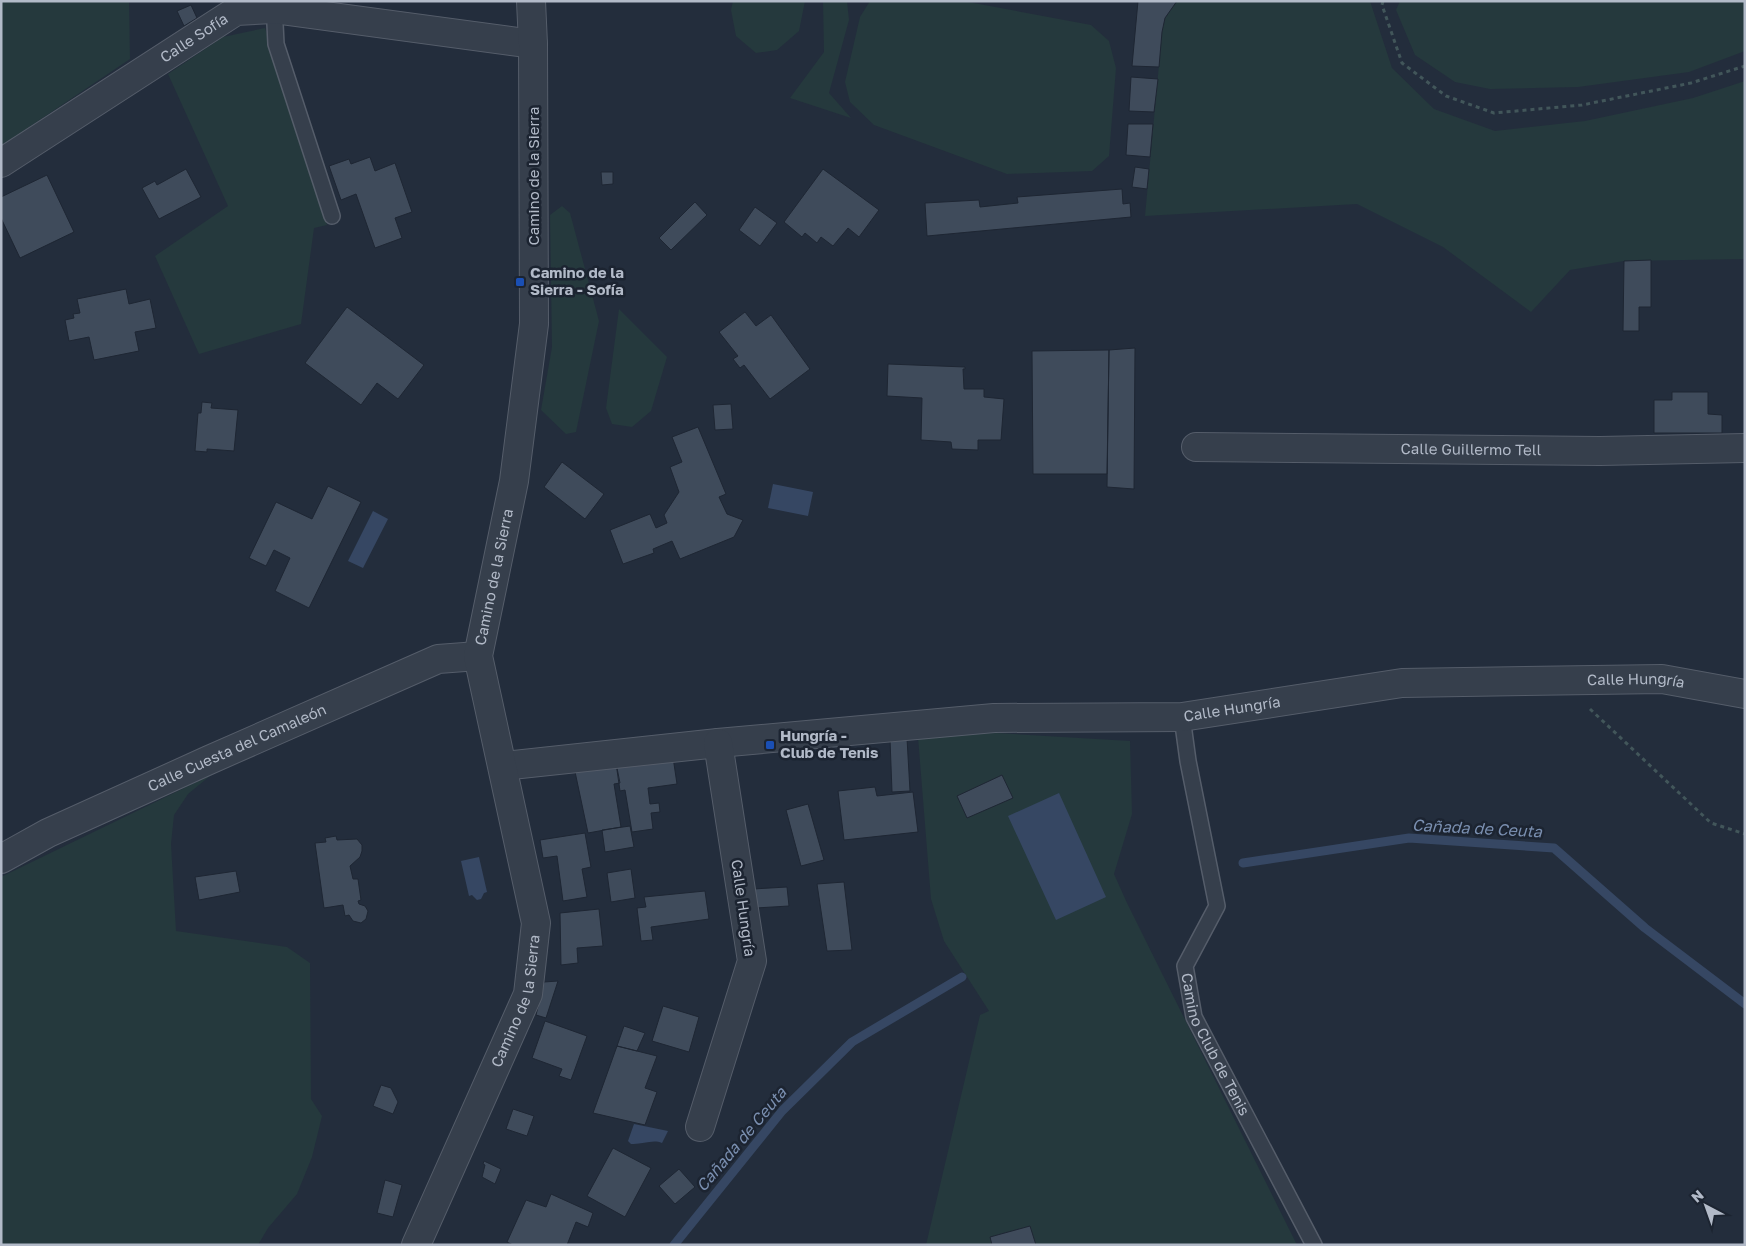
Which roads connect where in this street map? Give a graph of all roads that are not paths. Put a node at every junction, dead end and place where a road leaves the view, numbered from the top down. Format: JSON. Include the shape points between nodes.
{"nodes":[{"id":1,"x":531,"y":1,"type":"edge"},
{"id":2,"x":274,"y":5,"type":"edge"},
{"id":3,"x":533,"y":44,"type":"junction"},
{"id":4,"x":1,"y":163,"type":"edge"},
{"id":5,"x":332,"y":216,"type":"dead end"},
{"id":6,"x":1196,"y":447,"type":"dead end"},
{"id":7,"x":1745,"y":448,"type":"edge"},
{"id":8,"x":478,"y":656,"type":"junction"},
{"id":9,"x":1745,"y":694,"type":"edge"},
{"id":10,"x":1182,"y":717,"type":"junction"},
{"id":11,"x":718,"y":743,"type":"junction"},
{"id":12,"x":503,"y":766,"type":"junction"},
{"id":13,"x":1,"y":859,"type":"edge"},
{"id":14,"x":700,"y":1127,"type":"dead end"},
{"id":15,"x":416,"y":1245,"type":"edge"},
{"id":16,"x":1314,"y":1245,"type":"edge"}],
"edges":[{"from":1,"to":3,"type":"street","name":"Camino de la Sierra"},
{"from":2,"to":3,"type":"street","name":"Calle Sofía"},
{"from":2,"to":4,"type":"street","name":"Calle Sofía","via":[[236,11]]},
{"from":2,"to":5,"type":"lane","via":[[276,44]]},
{"from":3,"to":8,"type":"street","name":"Camino de la Sierra","via":[[534,324],[514,481]]},
{"from":6,"to":7,"type":"street","name":"Calle Guillermo Tell","via":[[1590,451]]},
{"from":8,"to":12,"type":"street","name":"Camino de la Sierra"},
{"from":8,"to":13,"type":"street","name":"Calle Cuesta del Camaleón","via":[[438,658],[57,829]]},
{"from":9,"to":10,"type":"street","name":"Calle Hungría","via":[[1662,679],[1402,683]]},
{"from":10,"to":11,"type":"street","name":"Calle Hungría","via":[[994,718]]},
{"from":10,"to":16,"type":"lane","name":"Camino Club de Tenis","via":[[1217,906],[1185,966],[1194,1017]]},
{"from":11,"to":12,"type":"street","name":"Calle Hungría"},
{"from":11,"to":14,"type":"street","name":"Calle Hungría","via":[[752,961]]},
{"from":12,"to":15,"type":"street","name":"Camino de la Sierra","via":[[536,923],[528,994]]}]}
